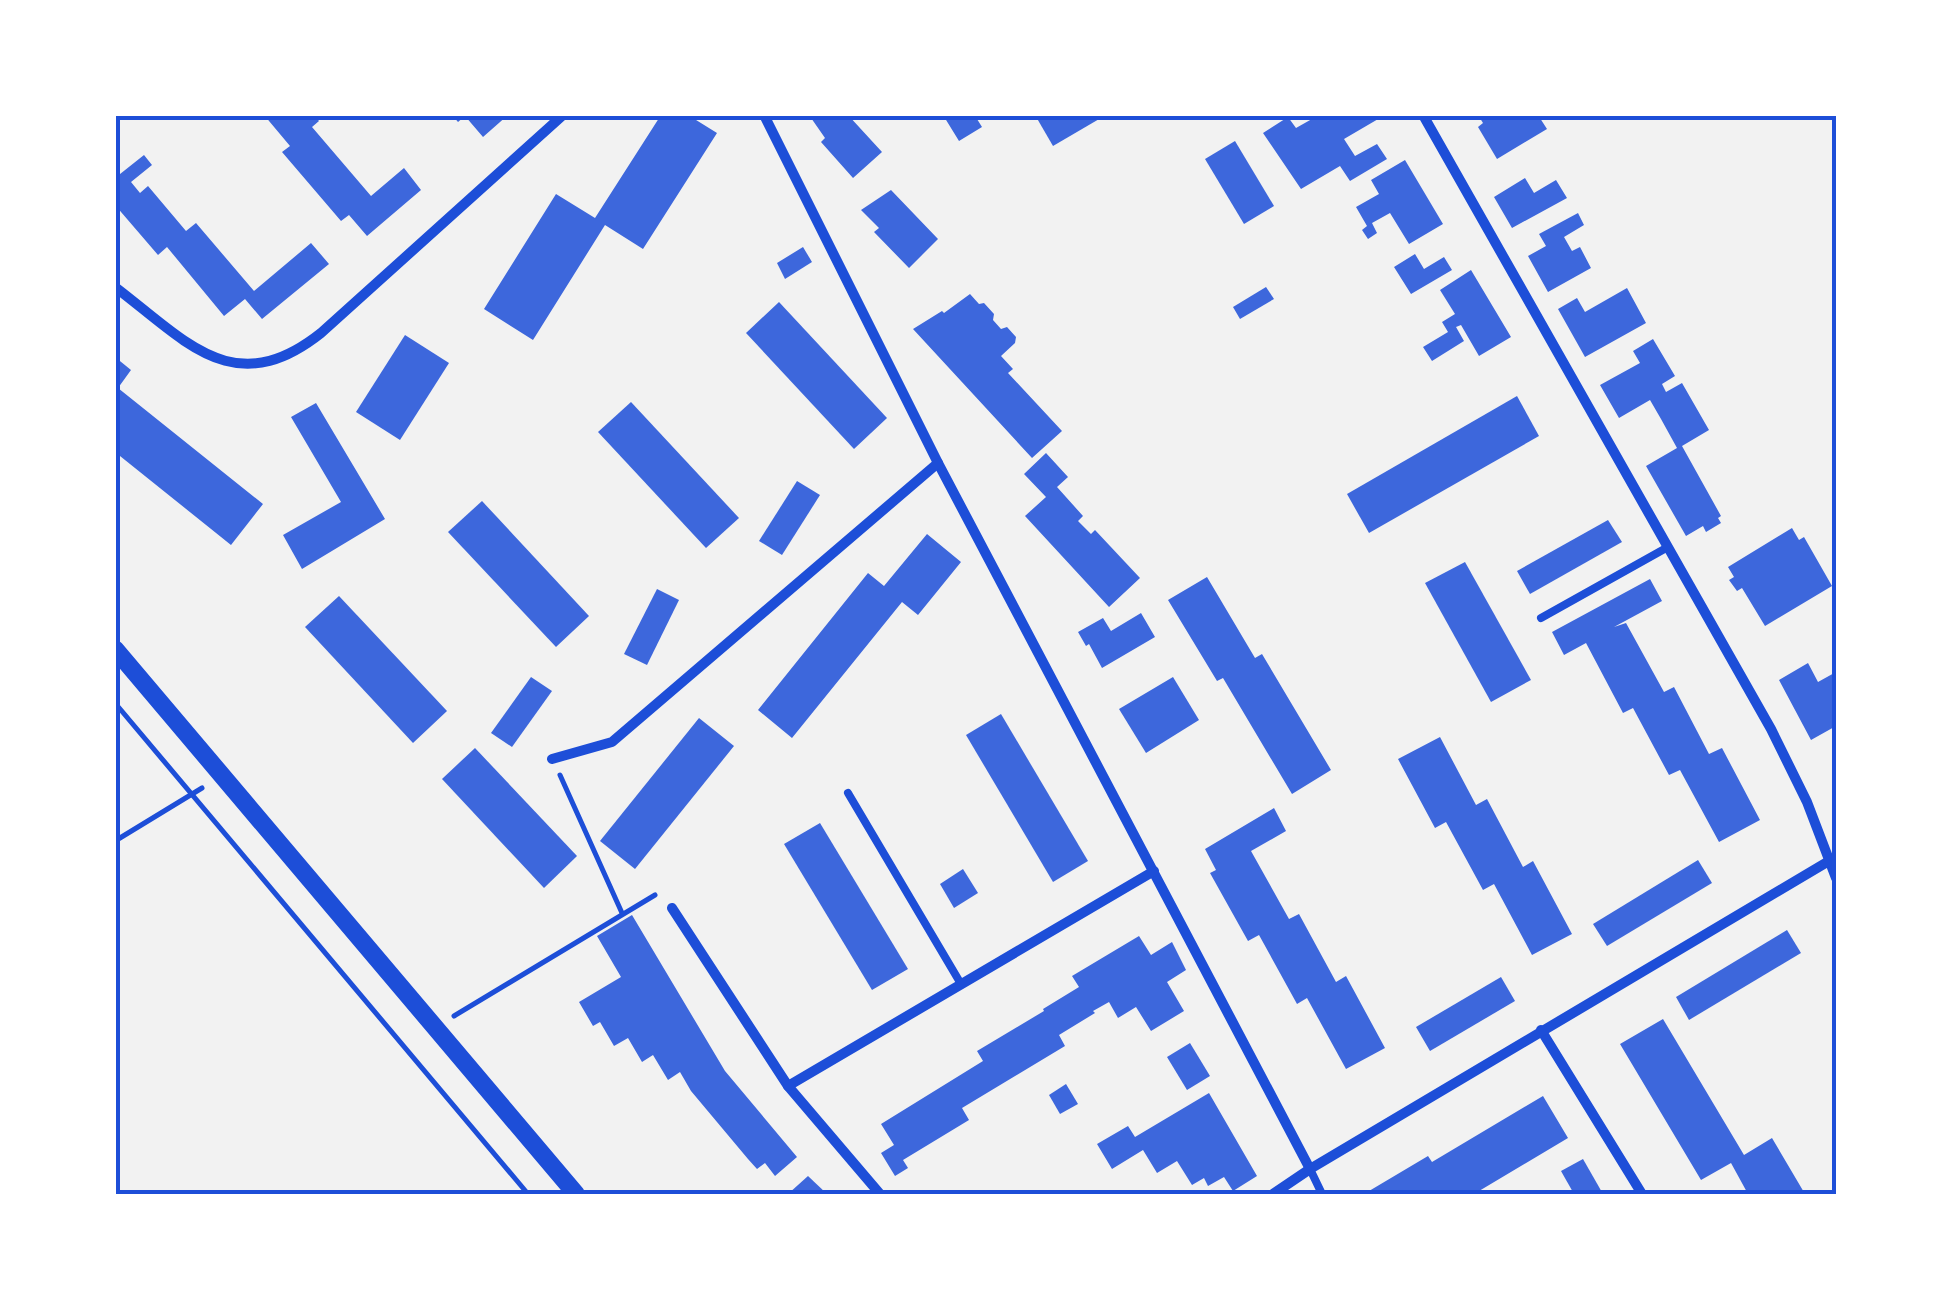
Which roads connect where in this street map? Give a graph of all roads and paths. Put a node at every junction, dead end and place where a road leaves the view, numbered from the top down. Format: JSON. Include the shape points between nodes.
{"nodes":[{"id":1,"x":564,"y":115,"type":"edge"},
{"id":2,"x":764,"y":115,"type":"edge"},
{"id":3,"x":1423,"y":115,"type":"edge"},
{"id":4,"x":115,"y":287,"type":"edge"},
{"id":5,"x":938,"y":462,"type":"junction"},
{"id":6,"x":1668,"y":547,"type":"junction"},
{"id":7,"x":1542,"y":618,"type":"dead end"},
{"id":8,"x":115,"y":649,"type":"edge"},
{"id":9,"x":115,"y":703,"type":"edge"},
{"id":10,"x":552,"y":759,"type":"joint"},
{"id":11,"x":848,"y":793,"type":"dead end"},
{"id":12,"x":192,"y":794,"type":"junction"},
{"id":13,"x":115,"y":841,"type":"edge"},
{"id":14,"x":1833,"y":859,"type":"edge"},
{"id":15,"x":1154,"y":871,"type":"junction"},
{"id":16,"x":1836,"y":878,"type":"edge"},
{"id":17,"x":672,"y":908,"type":"joint"},
{"id":18,"x":622,"y":913,"type":"junction"},
{"id":19,"x":960,"y":984,"type":"junction"},
{"id":20,"x":434,"y":1028,"type":"junction"},
{"id":21,"x":1542,"y":1030,"type":"junction"},
{"id":22,"x":788,"y":1086,"type":"junction"},
{"id":23,"x":1310,"y":1169,"type":"junction"},
{"id":24,"x":528,"y":1194,"type":"edge"},
{"id":25,"x":576,"y":1194,"type":"edge"},
{"id":26,"x":880,"y":1194,"type":"edge"},
{"id":27,"x":1273,"y":1194,"type":"edge"},
{"id":28,"x":1322,"y":1194,"type":"edge"},
{"id":29,"x":1642,"y":1194,"type":"edge"}],
"edges":[{"from":1,"to":4,"type":"street","via":[[285,358],[235,364],[204,354]]},
{"from":2,"to":5,"type":"street"},
{"from":3,"to":6,"type":"street"},
{"from":5,"to":10,"type":"street","via":[[612,742]]},
{"from":5,"to":15,"type":"street"},
{"from":6,"to":7,"type":"lane"},
{"from":6,"to":14,"type":"street","via":[[1787,760]]},
{"from":8,"to":20,"type":"street"},
{"from":9,"to":12,"type":"path"},
{"from":10,"to":18,"type":"path"},
{"from":11,"to":19,"type":"lane"},
{"from":12,"to":13,"type":"path"},
{"from":12,"to":24,"type":"path"},
{"from":14,"to":16,"type":"street"},
{"from":14,"to":21,"type":"street"},
{"from":15,"to":19,"type":"street"},
{"from":15,"to":23,"type":"street"},
{"from":17,"to":18,"type":"path","via":[[662,891]]},
{"from":17,"to":22,"type":"street"},
{"from":18,"to":20,"type":"path"},
{"from":19,"to":22,"type":"street"},
{"from":20,"to":25,"type":"street"},
{"from":21,"to":23,"type":"street"},
{"from":21,"to":29,"type":"street"},
{"from":22,"to":26,"type":"street"},
{"from":23,"to":27,"type":"street"},
{"from":23,"to":28,"type":"lane"}]}
